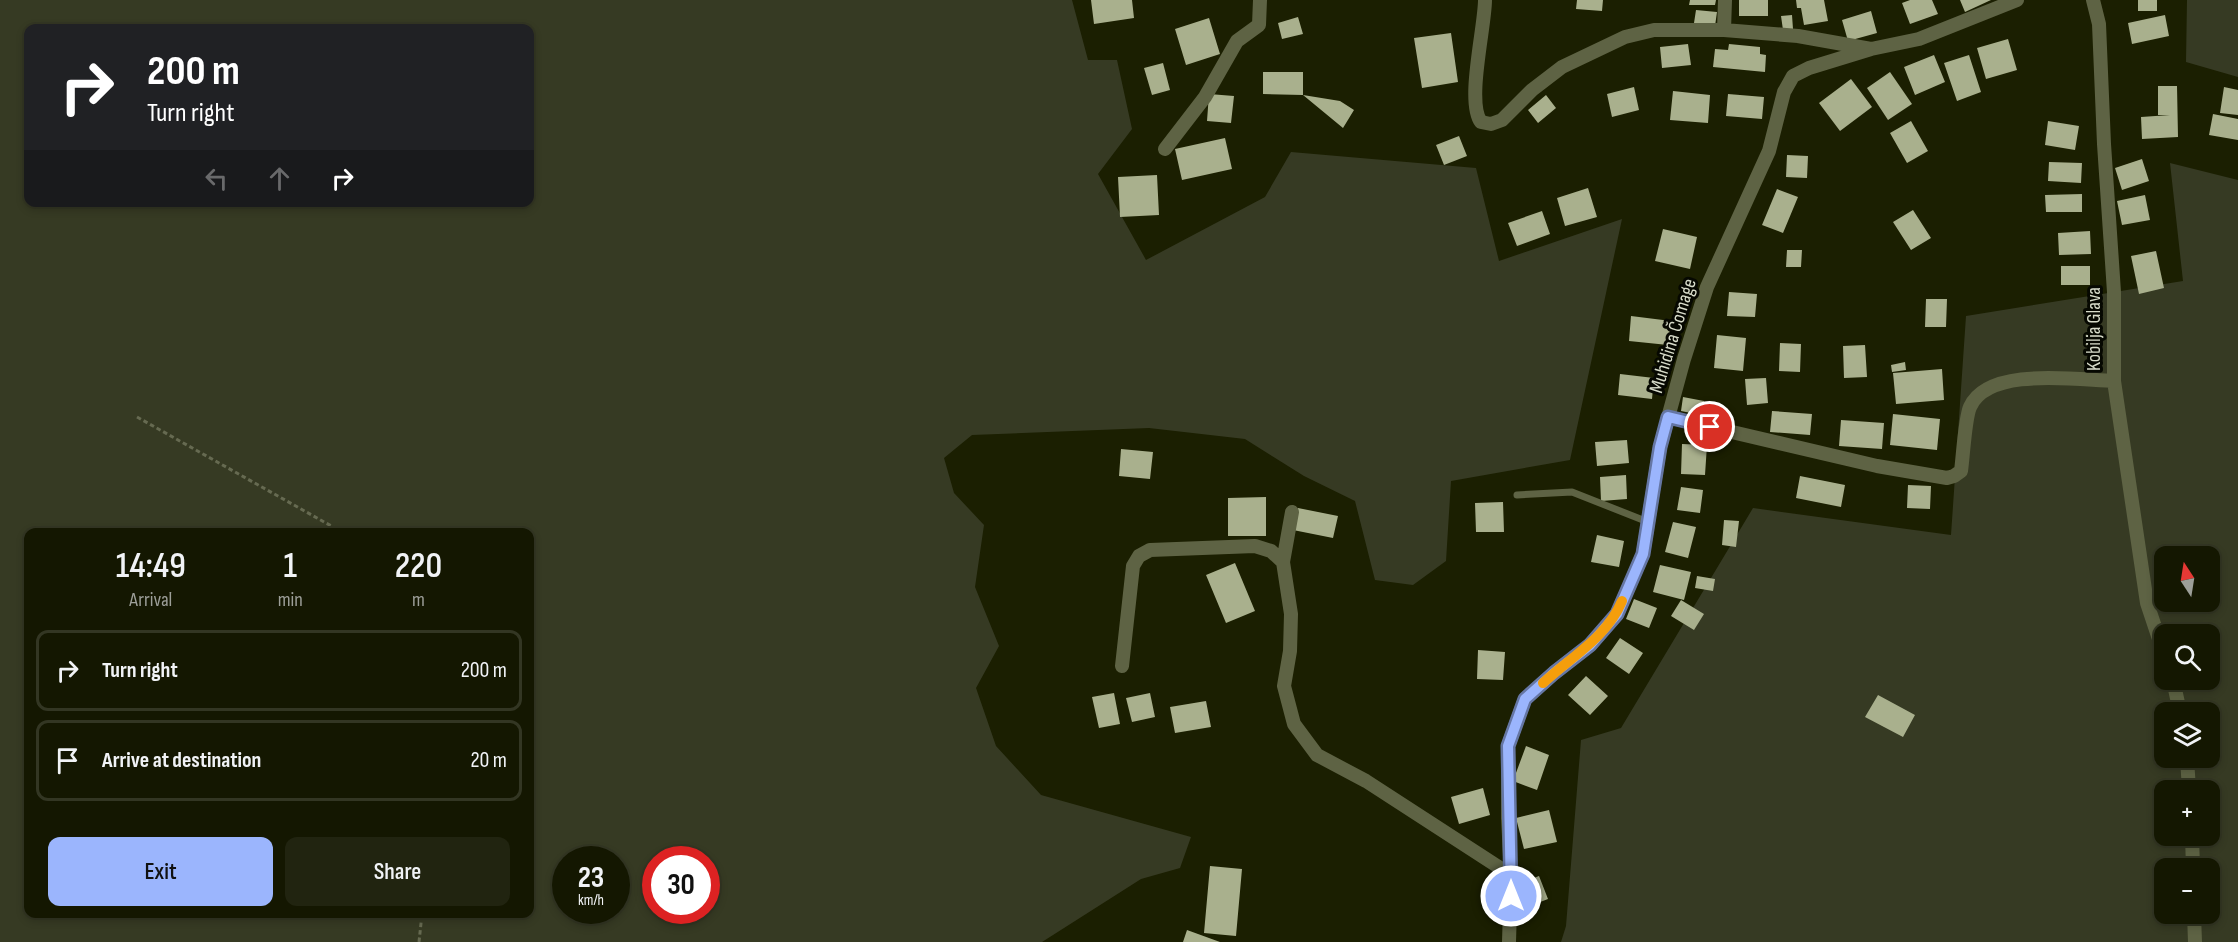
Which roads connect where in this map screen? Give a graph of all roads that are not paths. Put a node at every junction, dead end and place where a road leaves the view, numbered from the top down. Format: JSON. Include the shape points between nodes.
{"nodes":[{"id":1,"x":1260,"y":0,"type":"edge"},
{"id":2,"x":1485,"y":0,"type":"edge"},
{"id":3,"x":1725,"y":0,"type":"edge"},
{"id":4,"x":2017,"y":0,"type":"edge"},
{"id":5,"x":2093,"y":0,"type":"edge"},
{"id":6,"x":1724,"y":30,"type":"junction"},
{"id":7,"x":1871,"y":49,"type":"junction"},
{"id":8,"x":1165,"y":149,"type":"dead end"},
{"id":9,"x":2114,"y":381,"type":"junction"},
{"id":10,"x":1668,"y":417,"type":"junction"},
{"id":11,"x":1517,"y":495,"type":"dead end"},
{"id":12,"x":1292,"y":512,"type":"dead end"},
{"id":13,"x":1648,"y":522,"type":"junction"},
{"id":14,"x":1283,"y":562,"type":"junction"},
{"id":15,"x":2154,"y":624,"type":"edge"},
{"id":16,"x":1122,"y":666,"type":"dead end"},
{"id":17,"x":1511,"y":875,"type":"junction"},
{"id":18,"x":2194,"y":924,"type":"edge"},
{"id":19,"x":1509,"y":942,"type":"edge"},
{"id":20,"x":2195,"y":942,"type":"edge"}],
"edges":[{"from":1,"to":8,"type":"street","via":[[1259,25],[1237,41],[1205,97]]},
{"from":2,"to":6,"type":"street","via":[[1475,104],[1480,122],[1491,124],[1502,120],[1562,67],[1624,37],[1654,30]]},
{"from":3,"to":6,"type":"street"},
{"from":4,"to":7,"type":"street","name":"Muhidina Čomage","via":[[1919,39]]},
{"from":5,"to":9,"type":"street","name":"Kobilja Glava","via":[[2099,24],[2114,292]]},
{"from":6,"to":7,"type":"street","via":[[1798,36]]},
{"from":7,"to":10,"type":"street","name":"Muhidina Čomage","via":[[1809,68],[1793,76],[1784,92],[1768,151],[1707,287]]},
{"from":9,"to":10,"type":"street","via":[[2034,378],[2007,381],[1986,389],[1970,407],[1961,471],[1947,478]]},
{"from":9,"to":15,"type":"street","name":"Kobilja Glava","via":[[2147,603]]},
{"from":10,"to":13,"type":"street","name":"Muhidina Čomage"},
{"from":11,"to":13,"type":"lane","via":[[1572,492]]},
{"from":12,"to":14,"type":"street"},
{"from":13,"to":17,"type":"street","name":"Muhidina Čomage","via":[[1643,554],[1617,614],[1590,645],[1525,699],[1508,746]]},
{"from":14,"to":16,"type":"street","via":[[1271,551],[1255,546],[1150,550],[1139,556],[1133,566]]},
{"from":14,"to":17,"type":"street","via":[[1291,615],[1284,686],[1294,724],[1317,755],[1366,781]]},
{"from":17,"to":19,"type":"street","name":"Muhidina Čomage"},
{"from":18,"to":20,"type":"street"}]}
